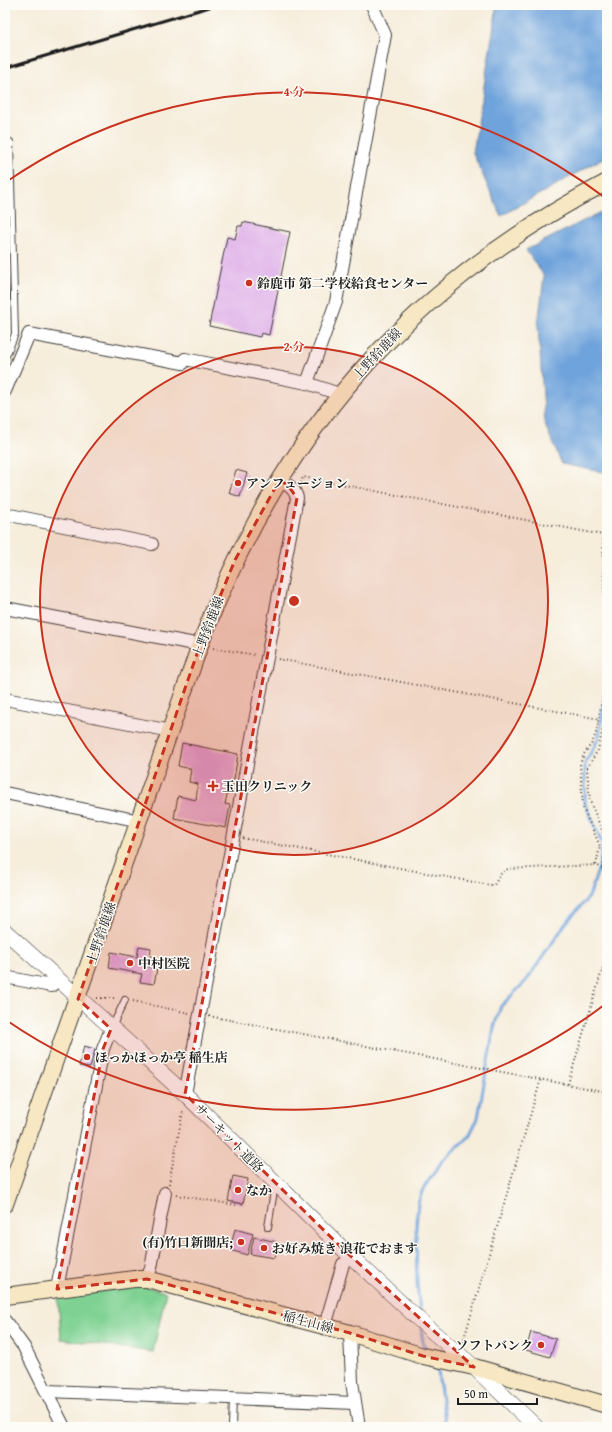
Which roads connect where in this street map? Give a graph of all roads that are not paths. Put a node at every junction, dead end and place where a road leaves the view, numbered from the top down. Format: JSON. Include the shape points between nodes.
{"nodes":[{"id":1,"x":372,"y":5,"type":"edge"},
{"id":2,"x":10,"y":142,"type":"dead end"},
{"id":3,"x":607,"y":182,"type":"edge"},
{"id":4,"x":8,"y":184,"type":"edge"},
{"id":5,"x":5,"y":358,"type":"edge"},
{"id":6,"x":307,"y":383,"type":"junction"},
{"id":7,"x":5,"y":391,"type":"edge"},
{"id":8,"x":339,"y":394,"type":"junction"},
{"id":9,"x":279,"y":481,"type":"junction"},
{"id":10,"x":5,"y":514,"type":"edge"},
{"id":11,"x":152,"y":544,"type":"dead end"},
{"id":12,"x":5,"y":608,"type":"edge"},
{"id":13,"x":200,"y":645,"type":"junction"},
{"id":14,"x":5,"y":699,"type":"edge"},
{"id":15,"x":171,"y":731,"type":"junction"},
{"id":16,"x":5,"y":794,"type":"edge"},
{"id":17,"x":140,"y":821,"type":"junction"},
{"id":18,"x":5,"y":931,"type":"edge"},
{"id":19,"x":5,"y":977,"type":"edge"},
{"id":20,"x":58,"y":980,"type":"junction"},
{"id":21,"x":78,"y":999,"type":"junction"},
{"id":22,"x":125,"y":1000,"type":"road end"},
{"id":23,"x":111,"y":1029,"type":"junction"},
{"id":24,"x":185,"y":1094,"type":"junction"},
{"id":25,"x":275,"y":1183,"type":"junction"},
{"id":26,"x":166,"y":1193,"type":"road end"},
{"id":27,"x":5,"y":1204,"type":"edge"},
{"id":28,"x":268,"y":1227,"type":"dead end"},
{"id":29,"x":343,"y":1264,"type":"dead end"},
{"id":30,"x":147,"y":1279,"type":"junction"},
{"id":31,"x":57,"y":1289,"type":"junction"},
{"id":32,"x":5,"y":1296,"type":"edge"},
{"id":33,"x":5,"y":1321,"type":"edge"},
{"id":34,"x":325,"y":1326,"type":"junction"},
{"id":35,"x":350,"y":1333,"type":"junction"},
{"id":36,"x":474,"y":1367,"type":"junction"},
{"id":37,"x":47,"y":1392,"type":"junction"},
{"id":38,"x":233,"y":1398,"type":"junction"},
{"id":39,"x":356,"y":1403,"type":"junction"},
{"id":40,"x":607,"y":1405,"type":"edge"},
{"id":41,"x":64,"y":1427,"type":"edge"},
{"id":42,"x":232,"y":1427,"type":"edge"},
{"id":43,"x":359,"y":1427,"type":"edge"},
{"id":44,"x":536,"y":1427,"type":"edge"}],
"edges":[{"from":1,"to":6,"type":"street","via":[[385,35],[336,302]]},
{"from":2,"to":4,"type":"lane"},
{"from":3,"to":8,"type":"main road","name":"上野鈴鹿線","via":[[563,205],[448,285],[409,319]]},
{"from":4,"to":5,"type":"lane","via":[[15,334]]},
{"from":6,"to":7,"type":"street","via":[[185,359],[183,363],[29,334]]},
{"from":6,"to":8,"type":"street"},
{"from":8,"to":9,"type":"main road","name":"上野鈴鹿線"},
{"from":9,"to":13,"type":"main road","name":"上野鈴鹿線","via":[[235,560]]},
{"from":9,"to":24,"type":"street","via":[[287,484],[298,498]]},
{"from":10,"to":11,"type":"street"},
{"from":12,"to":13,"type":"street"},
{"from":13,"to":15,"type":"main road","name":"上野鈴鹿線"},
{"from":14,"to":15,"type":"street"},
{"from":15,"to":17,"type":"main road","name":"上野鈴鹿線"},
{"from":16,"to":17,"type":"street"},
{"from":17,"to":21,"type":"main road","name":"上野鈴鹿線"},
{"from":18,"to":20,"type":"street","name":"サーキット道路"},
{"from":19,"to":20,"type":"street","via":[[50,986]]},
{"from":20,"to":21,"type":"street","name":"サーキット道路"},
{"from":21,"to":23,"type":"street","name":"サーキット道路"},
{"from":21,"to":27,"type":"main road","name":"上野鈴鹿線"},
{"from":22,"to":23,"type":"lane"},
{"from":23,"to":24,"type":"street","name":"サーキット道路"},
{"from":23,"to":31,"type":"street","via":[[103,1049]]},
{"from":24,"to":25,"type":"street","name":"サーキット道路"},
{"from":25,"to":28,"type":"lane"},
{"from":25,"to":36,"type":"street","name":"サーキット道路","via":[[427,1327]]},
{"from":26,"to":30,"type":"street"},
{"from":29,"to":34,"type":"street"},
{"from":30,"to":31,"type":"main road","name":"稲生山線","via":[[134,1278]]},
{"from":30,"to":34,"type":"main road","name":"稲生山線"},
{"from":31,"to":32,"type":"main road","name":"稲生山線"},
{"from":33,"to":37,"type":"street","via":[[24,1347]]},
{"from":34,"to":35,"type":"main road","name":"稲生山線"},
{"from":35,"to":36,"type":"main road","name":"稲生山線","via":[[423,1356]]},
{"from":35,"to":39,"type":"street"},
{"from":36,"to":40,"type":"main road","name":"稲生山線"},
{"from":36,"to":44,"type":"street","name":"サーキット道路"},
{"from":37,"to":38,"type":"street"},
{"from":37,"to":41,"type":"street"},
{"from":38,"to":39,"type":"street"},
{"from":38,"to":42,"type":"lane"},
{"from":39,"to":43,"type":"street"}]}
